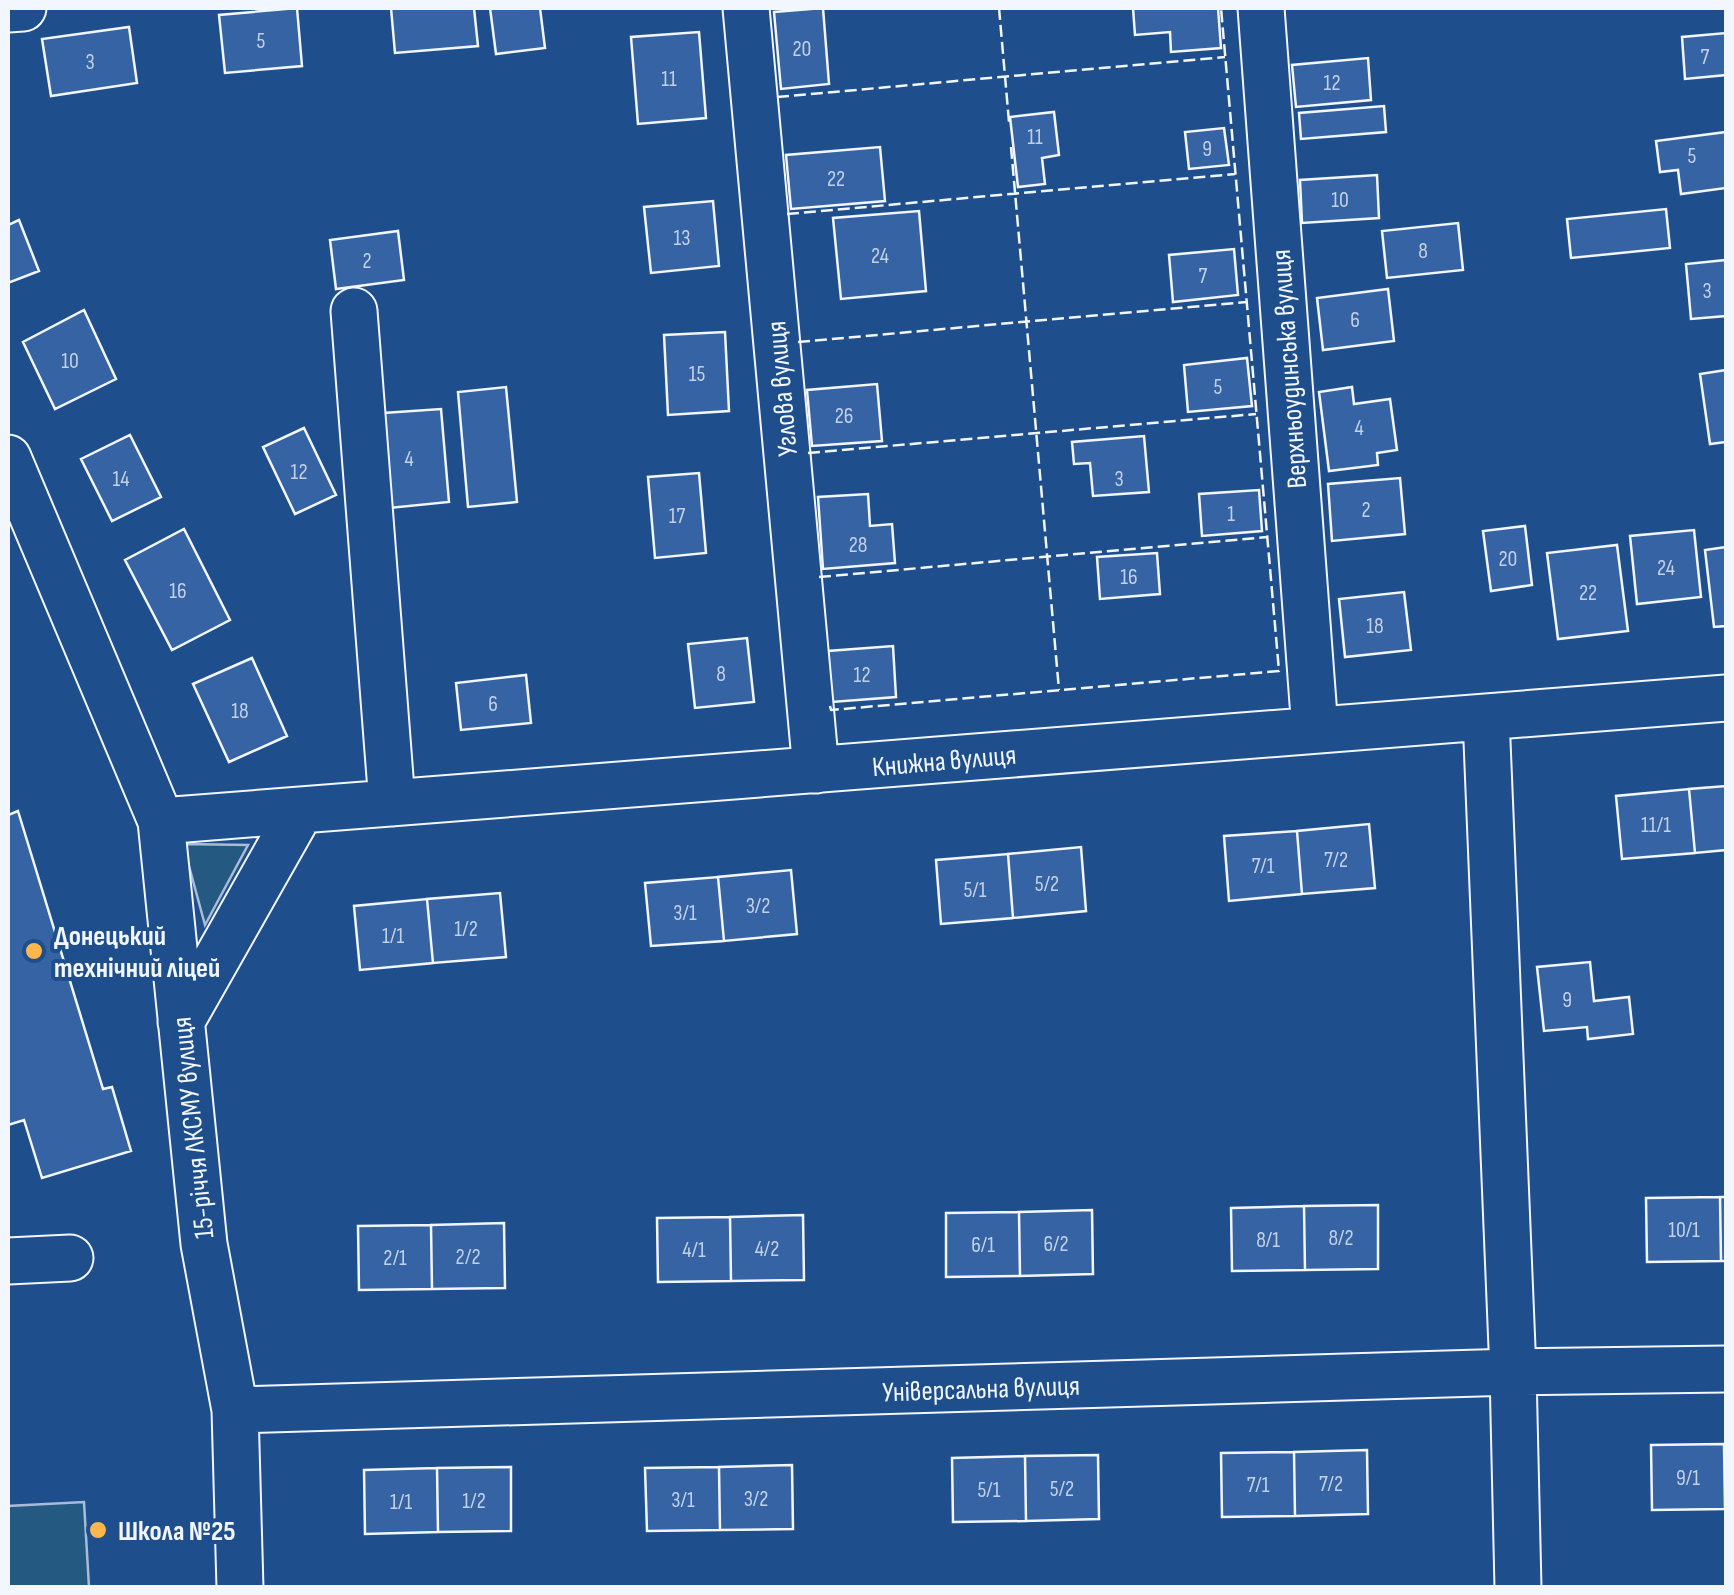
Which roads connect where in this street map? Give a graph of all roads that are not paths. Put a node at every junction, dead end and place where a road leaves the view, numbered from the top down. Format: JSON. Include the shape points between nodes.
{"nodes":[{"id":1,"x":23,"y":8,"type":"edge"},
{"id":2,"x":746,"y":8,"type":"edge"},
{"id":3,"x":1261,"y":8,"type":"edge"},
{"id":4,"x":8,"y":9,"type":"edge"},
{"id":5,"x":354,"y":311,"type":"dead end"},
{"id":6,"x":8,"y":458,"type":"edge"},
{"id":7,"x":1726,"y":698,"type":"edge"},
{"id":8,"x":1486,"y":717,"type":"junction"},
{"id":9,"x":1315,"y":730,"type":"junction"},
{"id":10,"x":816,"y":770,"type":"junction"},
{"id":11,"x":392,"y":803,"type":"junction"},
{"id":12,"x":301,"y":810,"type":"junction"},
{"id":13,"x":161,"y":821,"type":"junction"},
{"id":14,"x":181,"y":1022,"type":"junction"},
{"id":15,"x":70,"y":1258,"type":"dead end"},
{"id":16,"x":8,"y":1262,"type":"edge"},
{"id":17,"x":1726,"y":1369,"type":"edge"},
{"id":18,"x":1513,"y":1372,"type":"junction"},
{"id":19,"x":235,"y":1410,"type":"junction"},
{"id":20,"x":240,"y":1588,"type":"edge"},
{"id":21,"x":1518,"y":1588,"type":"edge"}],
"edges":[{"from":1,"to":4,"type":"street"},
{"from":2,"to":10,"type":"street","name":"Углова вулиця"},
{"from":3,"to":9,"type":"street","name":"Верхньоудинська вулиця"},
{"from":5,"to":11,"type":"street"},
{"from":6,"to":13,"type":"street","name":"15-річчя ЛКСМУ вулиця"},
{"from":7,"to":8,"type":"street","name":"Книжна вулиця"},
{"from":8,"to":9,"type":"street","name":"Книжна вулиця"},
{"from":8,"to":18,"type":"street"},
{"from":9,"to":10,"type":"street","name":"Книжна вулиця"},
{"from":10,"to":11,"type":"street","name":"Книжна вулиця"},
{"from":11,"to":12,"type":"street","name":"Книжна вулиця"},
{"from":12,"to":13,"type":"street","name":"Книжна вулиця"},
{"from":12,"to":14,"type":"street"},
{"from":13,"to":14,"type":"street","name":"15-річчя ЛКСМУ вулиця"},
{"from":14,"to":19,"type":"street","name":"15-річчя ЛКСМУ вулиця","via":[[204,1244]]},
{"from":15,"to":16,"type":"street"},
{"from":17,"to":18,"type":"street","name":"Універсальна вулиця"},
{"from":18,"to":19,"type":"street","name":"Універсальна вулиця"},
{"from":18,"to":21,"type":"street"},
{"from":19,"to":20,"type":"street","name":"15-річчя ЛКСМУ вулиця"}]}
